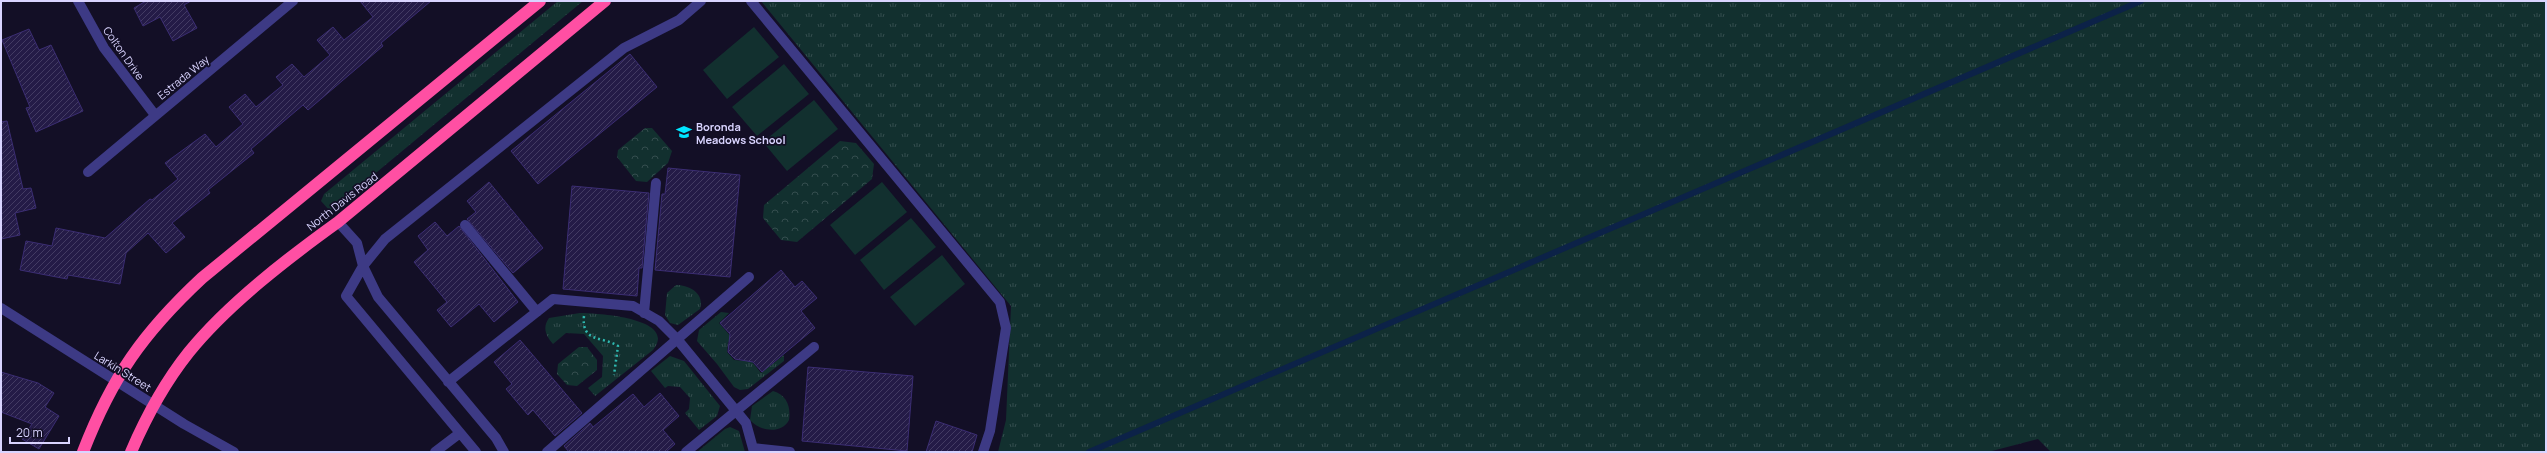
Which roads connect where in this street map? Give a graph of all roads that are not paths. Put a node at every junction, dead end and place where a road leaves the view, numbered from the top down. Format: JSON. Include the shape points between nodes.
{"nodes":[{"id":1,"x":78,"y":1,"type":"edge"},
{"id":2,"x":294,"y":1,"type":"edge"},
{"id":3,"x":540,"y":1,"type":"edge"},
{"id":4,"x":605,"y":1,"type":"edge"},
{"id":5,"x":701,"y":1,"type":"edge"},
{"id":6,"x":751,"y":1,"type":"edge"},
{"id":7,"x":156,"y":115,"type":"junction"},
{"id":8,"x":88,"y":172,"type":"dead end"},
{"id":9,"x":656,"y":183,"type":"dead end"},
{"id":10,"x":338,"y":222,"type":"junction"},
{"id":11,"x":465,"y":225,"type":"dead end"},
{"id":12,"x":363,"y":266,"type":"junction"},
{"id":13,"x":749,"y":277,"type":"dead end"},
{"id":14,"x":1,"y":308,"type":"edge"},
{"id":15,"x":537,"y":312,"type":"junction"},
{"id":16,"x":644,"y":313,"type":"junction"},
{"id":17,"x":677,"y":339,"type":"junction"},
{"id":18,"x":814,"y":347,"type":"dead end"},
{"id":19,"x":116,"y":381,"type":"junction"},
{"id":20,"x":448,"y":382,"type":"junction"},
{"id":21,"x":154,"y":405,"type":"junction"},
{"id":22,"x":736,"y":411,"type":"junction"},
{"id":23,"x":460,"y":433,"type":"junction"},
{"id":24,"x":753,"y":450,"type":"edge"},
{"id":25,"x":84,"y":452,"type":"edge"},
{"id":26,"x":131,"y":452,"type":"edge"},
{"id":27,"x":234,"y":452,"type":"edge"},
{"id":28,"x":435,"y":452,"type":"edge"},
{"id":29,"x":476,"y":452,"type":"edge"},
{"id":30,"x":504,"y":452,"type":"edge"},
{"id":31,"x":547,"y":452,"type":"edge"},
{"id":32,"x":686,"y":452,"type":"edge"},
{"id":33,"x":790,"y":452,"type":"edge"},
{"id":34,"x":983,"y":452,"type":"edge"}],
"edges":[{"from":1,"to":7,"type":"street","name":"Colton Drive","via":[[104,48]]},
{"from":2,"to":7,"type":"street","name":"Estrada Way"},
{"from":3,"to":19,"type":"highway","via":[[202,278],[155,325]]},
{"from":4,"to":10,"type":"highway","name":"North Davis Road"},
{"from":5,"to":12,"type":"street","via":[[679,20],[624,48],[385,239]]},
{"from":6,"to":34,"type":"street","via":[[1000,302],[1006,328],[990,431]]},
{"from":7,"to":8,"type":"street","name":"Estrada Way"},
{"from":9,"to":16,"type":"street"},
{"from":10,"to":12,"type":"street","via":[[357,243]]},
{"from":10,"to":21,"type":"highway","name":"North Davis Road","via":[[208,331],[176,370]]},
{"from":11,"to":15,"type":"street"},
{"from":12,"to":20,"type":"street","via":[[378,297]]},
{"from":12,"to":23,"type":"street","via":[[346,296]]},
{"from":13,"to":17,"type":"street"},
{"from":14,"to":19,"type":"street","name":"Larkin Street"},
{"from":15,"to":16,"type":"street","via":[[553,299],[632,306]]},
{"from":15,"to":20,"type":"street"},
{"from":16,"to":17,"type":"street","via":[[659,321]]},
{"from":17,"to":22,"type":"street"},
{"from":17,"to":31,"type":"street"},
{"from":18,"to":22,"type":"street"},
{"from":19,"to":21,"type":"street","name":"Larkin Street"},
{"from":19,"to":25,"type":"highway","via":[[100,410]]},
{"from":20,"to":30,"type":"street","via":[[496,438]]},
{"from":21,"to":26,"type":"highway","name":"North Davis Road"},
{"from":21,"to":27,"type":"street","name":"Larkin Street"},
{"from":22,"to":24,"type":"street","via":[[746,423]]},
{"from":22,"to":32,"type":"street"},
{"from":23,"to":28,"type":"street"},
{"from":23,"to":29,"type":"street"},
{"from":24,"to":33,"type":"street"}]}
